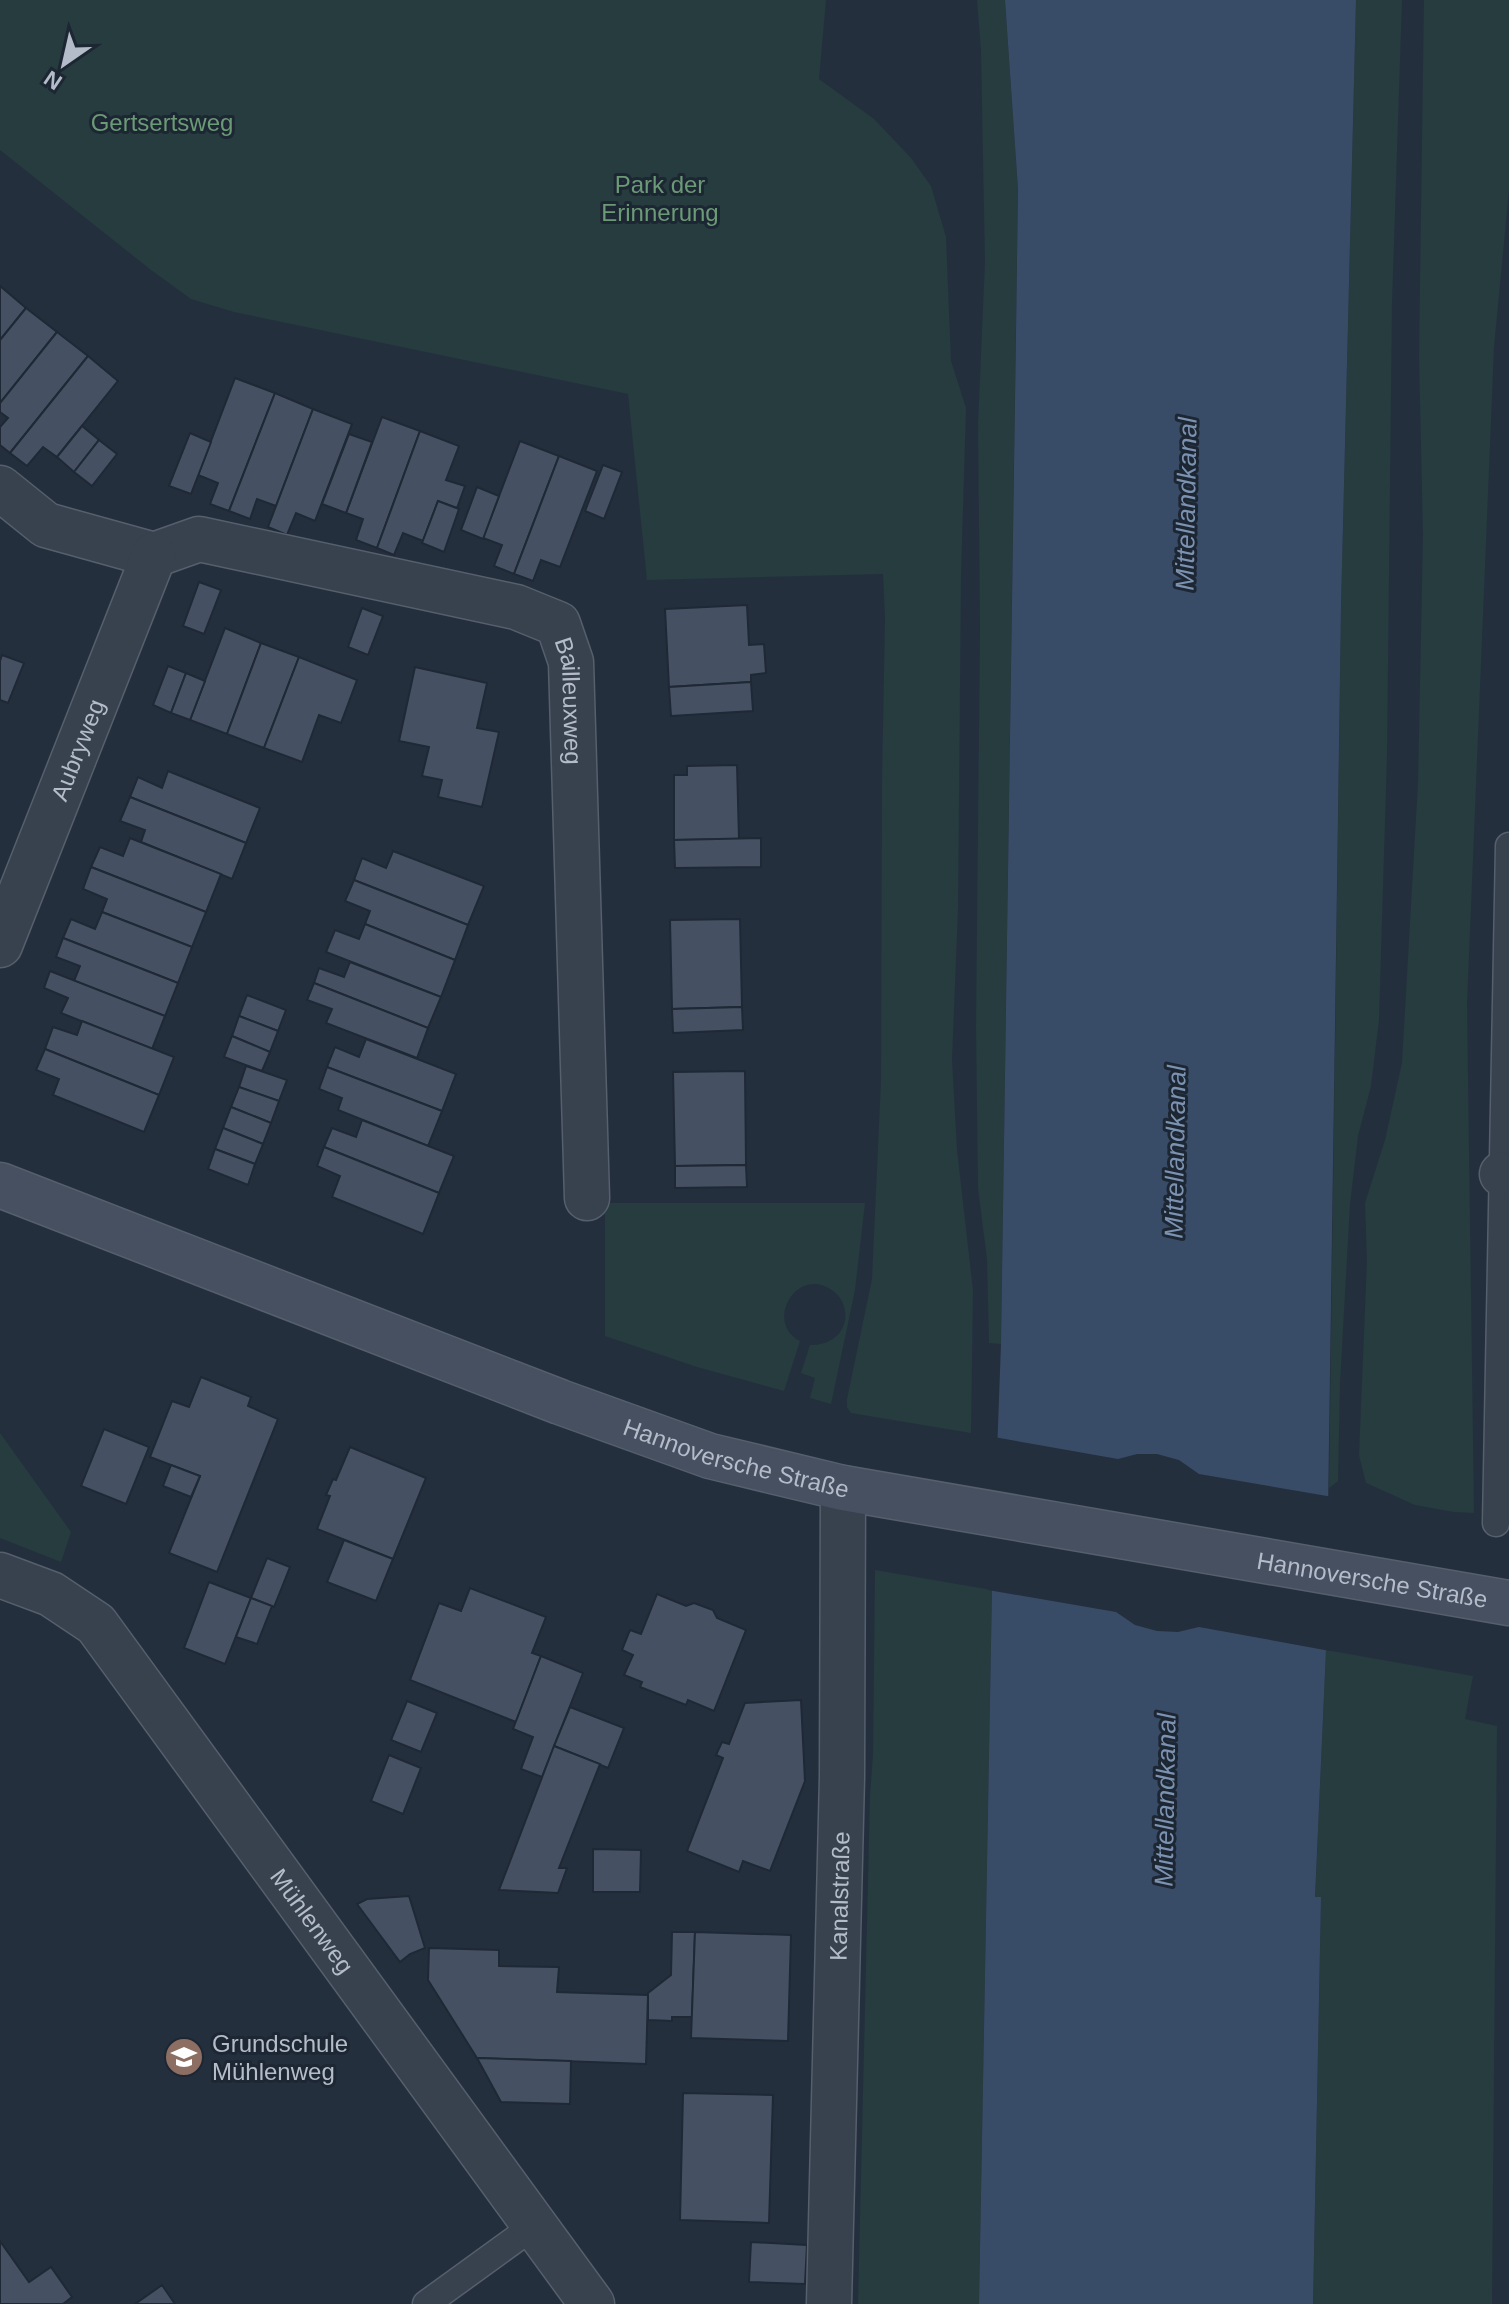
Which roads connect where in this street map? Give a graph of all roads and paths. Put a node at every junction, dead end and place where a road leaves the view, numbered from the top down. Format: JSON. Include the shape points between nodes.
{"nodes":[{"id":1,"x":0,"y":488,"type":"edge"},
{"id":2,"x":154,"y":555,"type":"junction"},
{"id":3,"x":1509,"y":846,"type":"edge"},
{"id":4,"x":0,"y":945,"type":"edge"},
{"id":5,"x":1505,"y":1174,"type":"edge"},
{"id":6,"x":0,"y":1185,"type":"edge"},
{"id":7,"x":587,"y":1198,"type":"dead end"},
{"id":8,"x":843,"y":1488,"type":"junction"},
{"id":9,"x":1496,"y":1523,"type":"dead end"},
{"id":10,"x":0,"y":1575,"type":"edge"},
{"id":11,"x":1509,"y":1603,"type":"edge"},
{"id":12,"x":535,"y":2225,"type":"junction"},
{"id":13,"x":426,"y":2304,"type":"edge"},
{"id":14,"x":592,"y":2304,"type":"edge"},
{"id":15,"x":829,"y":2304,"type":"edge"}],
"edges":[{"from":1,"to":2,"type":"street","via":[[46,525]]},
{"from":2,"to":4,"type":"street","name":"Aubryweg"},
{"from":2,"to":7,"type":"street","name":"Bailleuxweg","via":[[199,539],[516,607],[558,624],[571,662]]},
{"from":3,"to":5,"type":"lane"},
{"from":5,"to":9,"type":"lane"},
{"from":6,"to":8,"type":"main road","name":"Hannoversche Straße","via":[[692,1451]]},
{"from":8,"to":11,"type":"main road","name":"Hannoversche Straße"},
{"from":8,"to":15,"type":"street","name":"Kanalstraße"},
{"from":10,"to":12,"type":"street","name":"Mühlenweg","via":[[51,1594],[96,1624]]},
{"from":12,"to":13,"type":"lane"},
{"from":12,"to":14,"type":"street","name":"Mühlenweg"}]}
